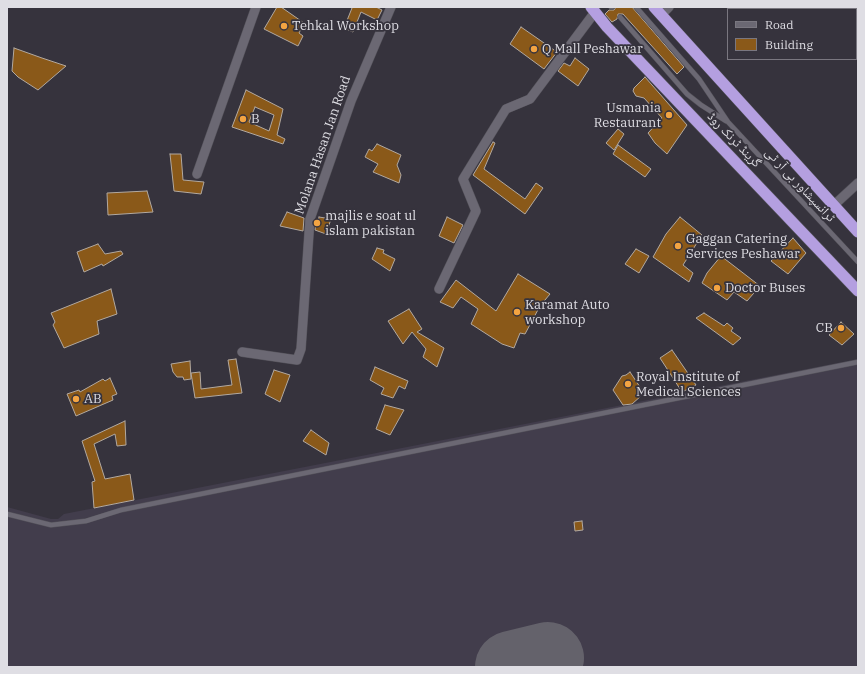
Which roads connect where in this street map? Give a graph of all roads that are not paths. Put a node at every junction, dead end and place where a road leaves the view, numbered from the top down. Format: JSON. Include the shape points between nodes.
{"nodes":[{"id":1,"x":256,"y":7,"type":"edge"},
{"id":2,"x":390,"y":7,"type":"edge"},
{"id":3,"x":636,"y":7,"type":"edge"},
{"id":4,"x":662,"y":9,"type":"edge"},
{"id":5,"x":593,"y":10,"type":"edge"},
{"id":6,"x":620,"y":17,"type":"dead end"},
{"id":7,"x":728,"y":122,"type":"junction"},
{"id":8,"x":197,"y":174,"type":"dead end"},
{"id":9,"x":858,"y":183,"type":"edge"},
{"id":10,"x":833,"y":206,"type":"junction"},
{"id":11,"x":858,"y":232,"type":"edge"},
{"id":12,"x":858,"y":262,"type":"edge"},
{"id":13,"x":439,"y":289,"type":"dead end"},
{"id":14,"x":858,"y":291,"type":"edge"},
{"id":15,"x":242,"y":352,"type":"dead end"},
{"id":16,"x":858,"y":362,"type":"edge"},
{"id":17,"x":7,"y":514,"type":"edge"}],
"edges":[{"from":1,"to":8,"type":"street"},
{"from":2,"to":15,"type":"street","name":"Molana Hasan Jan Road","via":[[351,101],[310,219],[301,349],[297,360]]},
{"from":3,"to":7,"type":"lane","name":"ٹرانسپشاور بی آر ٹی","via":[[699,79]]},
{"from":4,"to":10,"type":"highway","via":[[758,124]]},
{"from":5,"to":13,"type":"street","via":[[530,99],[506,109],[463,179],[476,211]]},
{"from":5,"to":14,"type":"highway","name":"گرینڈ ٹرنک روڈ","via":[[606,27]]},
{"from":6,"to":7,"type":"lane","name":"ٹرانسپشاور بی آر ٹی","via":[[687,94]]},
{"from":7,"to":12,"type":"lane","name":"ٹرانسپشاور بی آر ٹی"},
{"from":9,"to":10,"type":"street"},
{"from":10,"to":11,"type":"highway"},
{"from":16,"to":17,"type":"lane","via":[[129,508],[86,521],[51,525]]}]}
